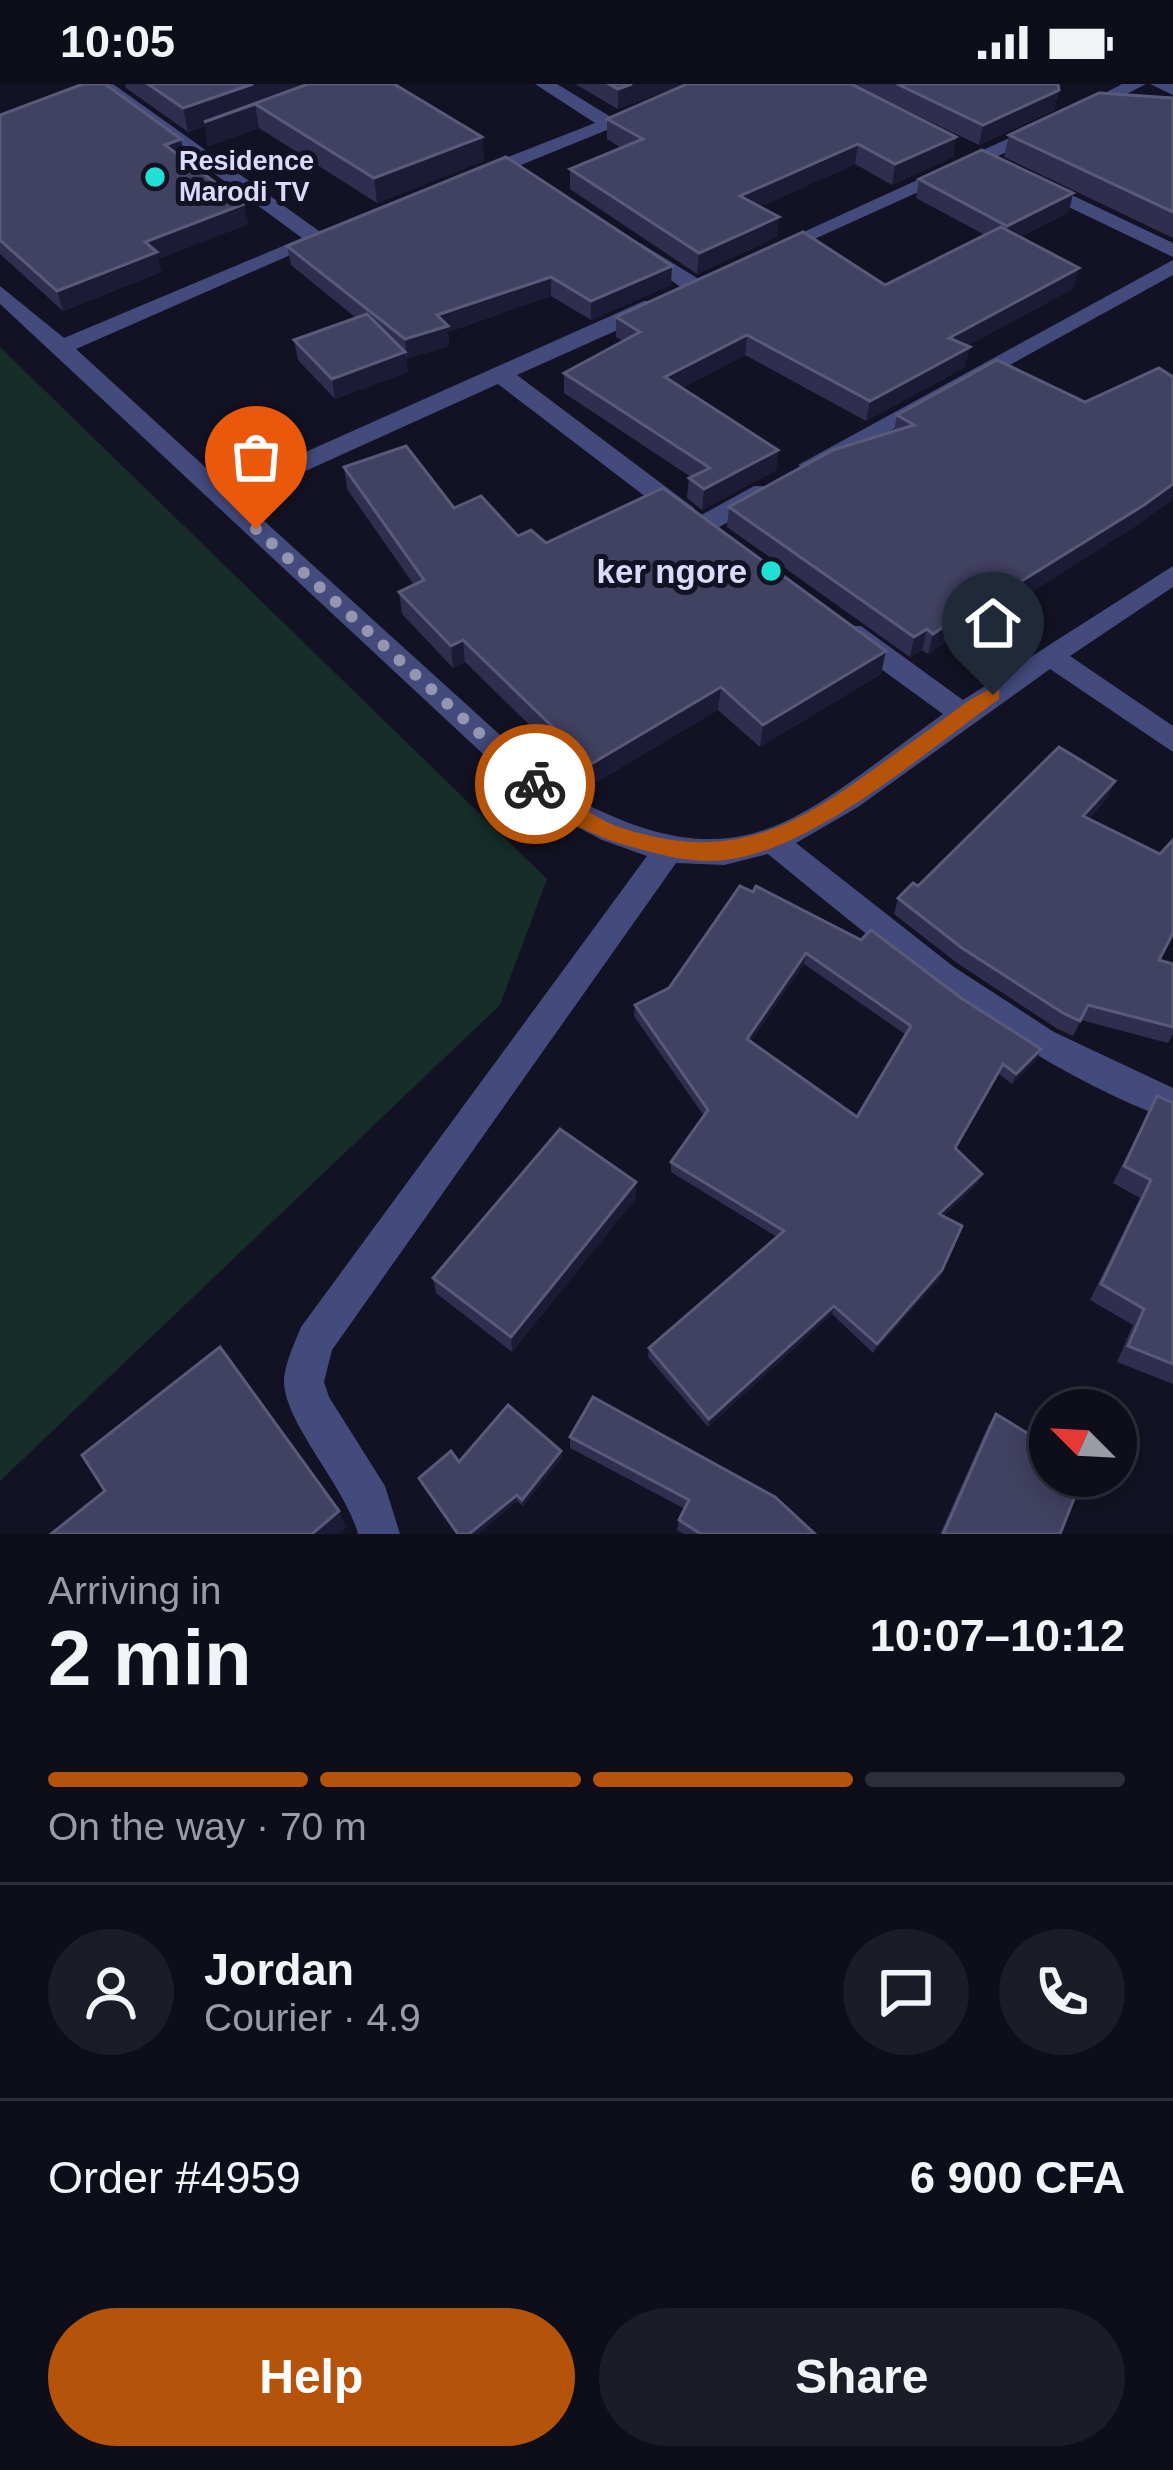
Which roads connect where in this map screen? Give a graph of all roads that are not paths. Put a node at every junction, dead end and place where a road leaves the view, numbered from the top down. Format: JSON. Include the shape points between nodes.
{"nodes":[{"id":1,"x":100,"y":84,"type":"edge"},
{"id":2,"x":544,"y":84,"type":"edge"},
{"id":3,"x":711,"y":84,"type":"edge"},
{"id":4,"x":1138,"y":84,"type":"edge"},
{"id":5,"x":1159,"y":84,"type":"edge"},
{"id":6,"x":1173,"y":90,"type":"edge"},
{"id":7,"x":609,"y":124,"type":"junction"},
{"id":8,"x":206,"y":136,"type":"edge"},
{"id":9,"x":185,"y":144,"type":"junction"},
{"id":10,"x":1023,"y":178,"type":"edge"},
{"id":11,"x":446,"y":188,"type":"edge"},
{"id":12,"x":338,"y":231,"type":"edge"},
{"id":13,"x":621,"y":237,"type":"edge"},
{"id":14,"x":316,"y":239,"type":"junction"},
{"id":15,"x":1173,"y":251,"type":"edge"},
{"id":16,"x":756,"y":258,"type":"edge"},
{"id":17,"x":1173,"y":266,"type":"edge"},
{"id":18,"x":0,"y":292,"type":"edge"},
{"id":19,"x":60,"y":348,"type":"junction"},
{"id":20,"x":503,"y":376,"type":"junction"},
{"id":21,"x":223,"y":499,"type":"junction"},
{"id":22,"x":1173,"y":575,"type":"edge"},
{"id":23,"x":832,"y":620,"type":"edge"},
{"id":24,"x":1052,"y":657,"type":"junction"},
{"id":25,"x":963,"y":714,"type":"junction"},
{"id":26,"x":1173,"y":741,"type":"edge"},
{"id":27,"x":772,"y":840,"type":"junction"},
{"id":28,"x":669,"y":849,"type":"junction"},
{"id":29,"x":1173,"y":1106,"type":"edge"},
{"id":30,"x":379,"y":1534,"type":"edge"}],
"edges":[{"from":1,"to":9,"type":"street"},
{"from":2,"to":7,"type":"street"},
{"from":3,"to":7,"type":"street"},
{"from":4,"to":16,"type":"street"},
{"from":5,"to":6,"type":"street"},
{"from":7,"to":11,"type":"street"},
{"from":8,"to":9,"type":"street"},
{"from":9,"to":14,"type":"street"},
{"from":10,"to":15,"type":"street"},
{"from":12,"to":14,"type":"street"},
{"from":13,"to":20,"type":"street","via":[[704,281]]},
{"from":14,"to":19,"type":"street"},
{"from":17,"to":20,"type":"street","via":[[710,533]]},
{"from":18,"to":19,"type":"street"},
{"from":19,"to":21,"type":"street"},
{"from":20,"to":21,"type":"street"},
{"from":21,"to":28,"type":"street","via":[[552,800],[610,833]]},
{"from":22,"to":24,"type":"street"},
{"from":23,"to":25,"type":"street"},
{"from":24,"to":25,"type":"street"},
{"from":24,"to":26,"type":"street"},
{"from":25,"to":27,"type":"street","via":[[832,808]]},
{"from":27,"to":28,"type":"street","via":[[724,853]]},
{"from":27,"to":29,"type":"street","via":[[942,977],[1042,1042]]},
{"from":28,"to":30,"type":"street","via":[[315,1341],[304,1382],[370,1502]]}]}
